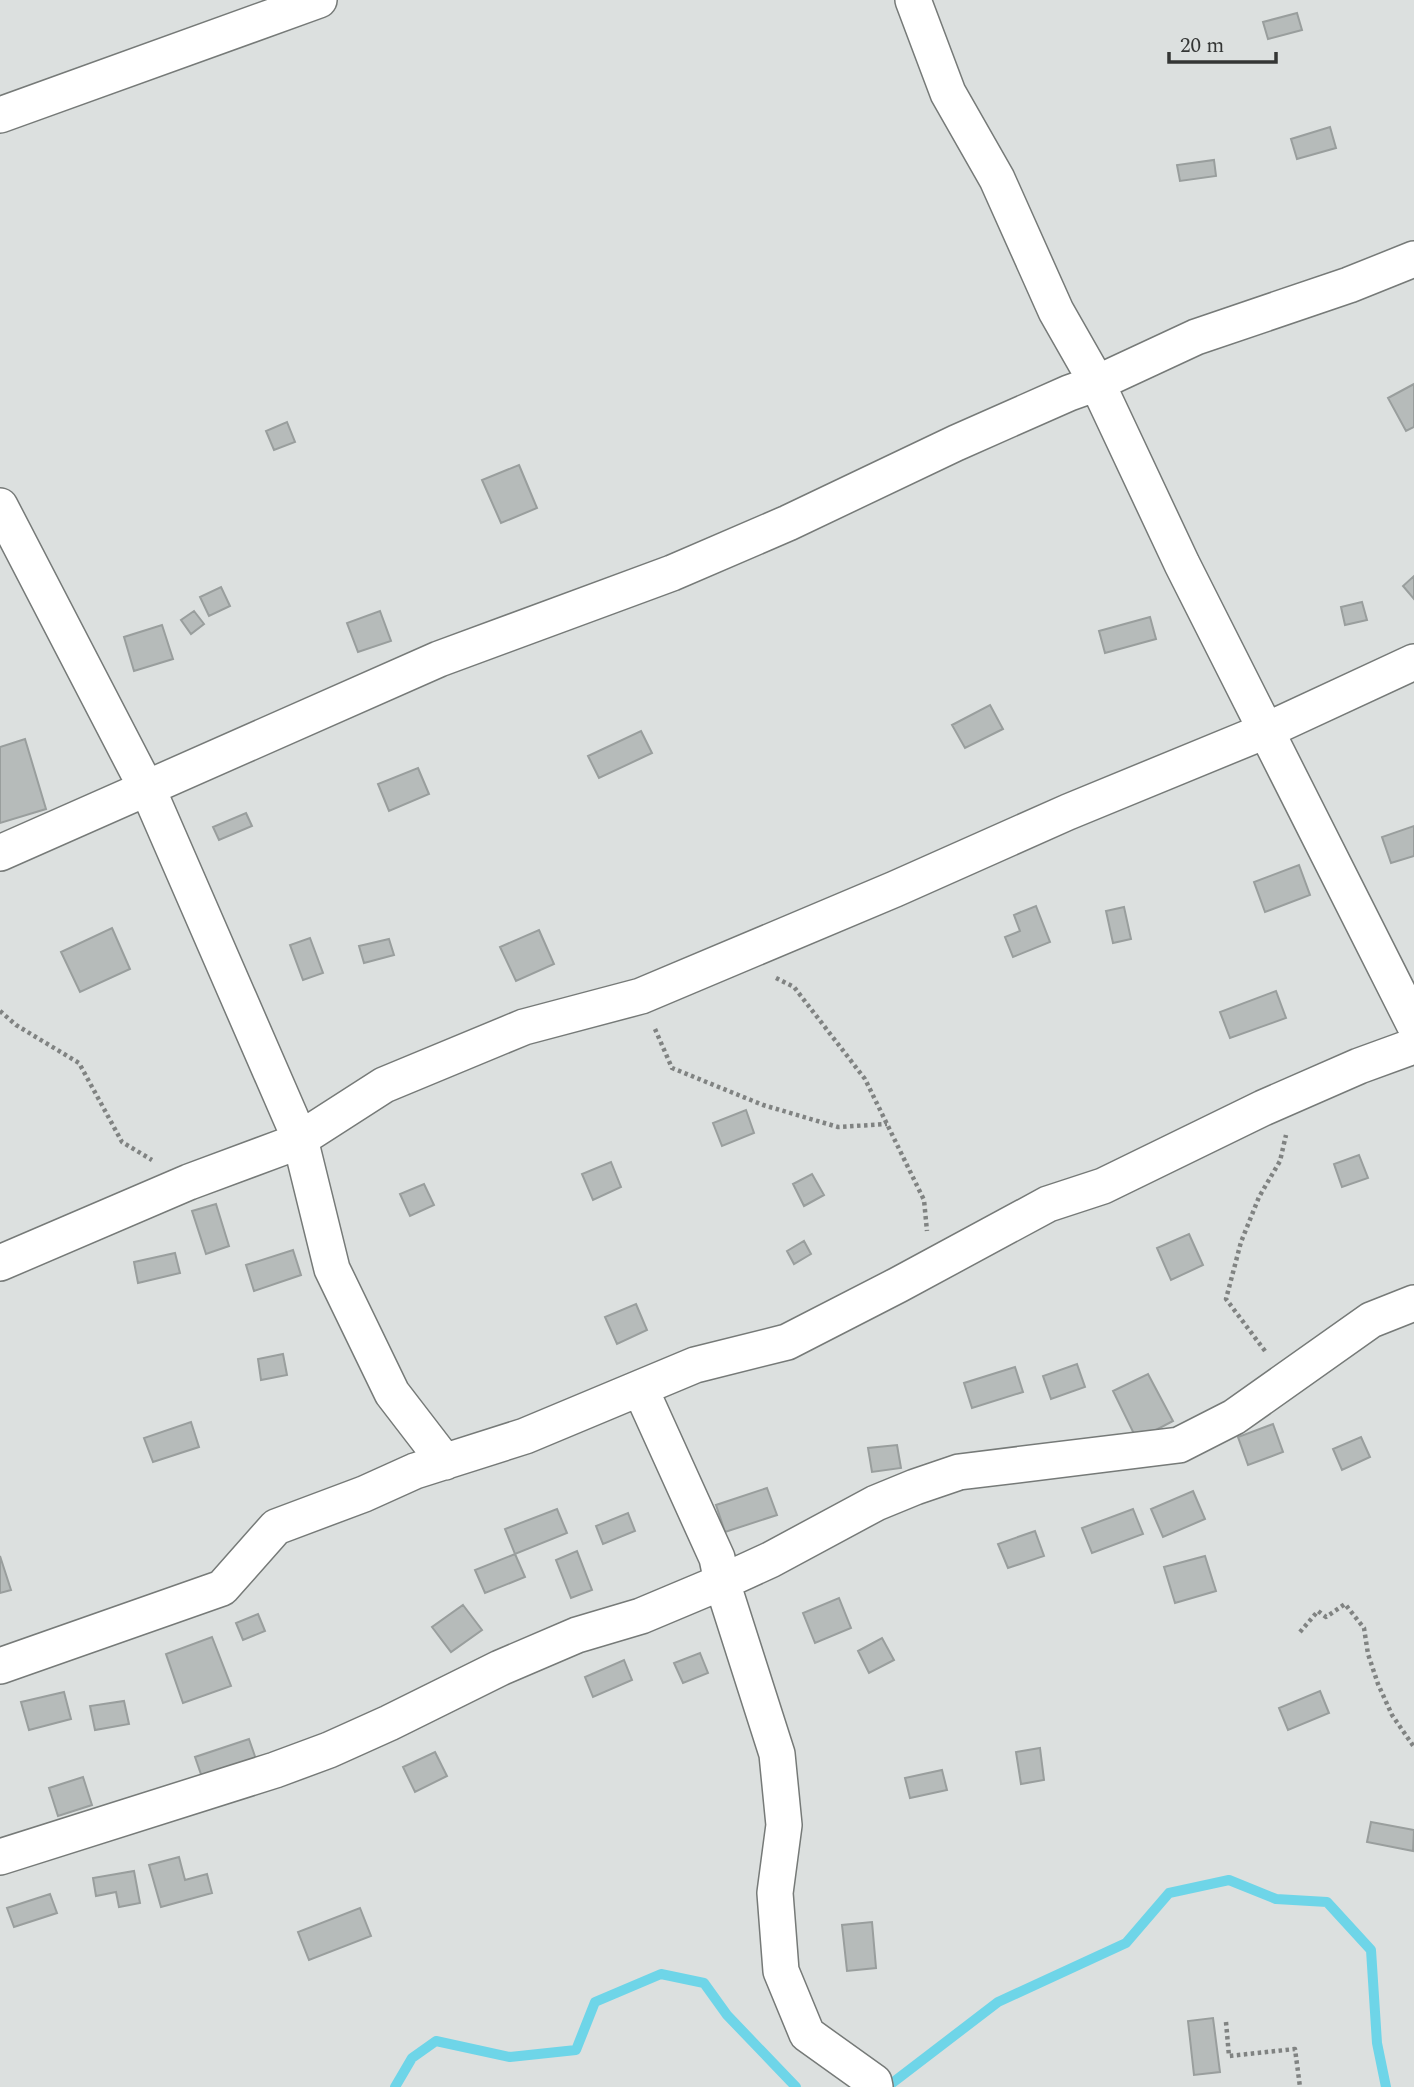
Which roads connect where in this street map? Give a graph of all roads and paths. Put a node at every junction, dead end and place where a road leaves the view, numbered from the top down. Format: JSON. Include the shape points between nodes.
{"nodes":[{"id":1,"x":319,"y":0,"type":"edge"},
{"id":2,"x":913,"y":0,"type":"edge"},
{"id":3,"x":0,"y":115,"type":"edge"},
{"id":4,"x":1414,"y":259,"type":"edge"},
{"id":5,"x":1097,"y":383,"type":"junction"},
{"id":6,"x":0,"y":506,"type":"edge"},
{"id":7,"x":1414,"y":662,"type":"edge"},
{"id":8,"x":1265,"y":731,"type":"junction"},
{"id":9,"x":147,"y":788,"type":"junction"},
{"id":10,"x":0,"y":853,"type":"edge"},
{"id":11,"x":734,"y":957,"type":"junction"},
{"id":12,"x":640,"y":996,"type":"junction"},
{"id":13,"x":0,"y":1011,"type":"edge"},
{"id":14,"x":1414,"y":1024,"type":"edge"},
{"id":15,"x":1414,"y":1046,"type":"edge"},
{"id":16,"x":1282,"y":1100,"type":"junction"},
{"id":17,"x":887,"y":1124,"type":"junction"},
{"id":18,"x":300,"y":1139,"type":"junction"},
{"id":19,"x":189,"y":1182,"type":"junction"},
{"id":20,"x":0,"y":1263,"type":"edge"},
{"id":21,"x":930,"y":1268,"type":"junction"},
{"id":22,"x":1414,"y":1303,"type":"edge"},
{"id":23,"x":1287,"y":1379,"type":"junction"},
{"id":24,"x":640,"y":1388,"type":"junction"},
{"id":25,"x":445,"y":1462,"type":"junction"},
{"id":26,"x":722,"y":1582,"type":"junction"},
{"id":27,"x":1300,"y":1632,"type":"dead end"},
{"id":28,"x":0,"y":1666,"type":"edge"},
{"id":29,"x":1414,"y":1747,"type":"edge"},
{"id":30,"x":0,"y":1857,"type":"edge"},
{"id":31,"x":1226,"y":2022,"type":"dead end"},
{"id":32,"x":876,"y":2087,"type":"edge"},
{"id":33,"x":1300,"y":2087,"type":"edge"}],
"edges":[{"from":1,"to":3,"type":"street"},
{"from":2,"to":5,"type":"street","via":[[948,93],[997,178],[1055,311]]},
{"from":4,"to":5,"type":"street","via":[[1196,338]]},
{"from":5,"to":8,"type":"street"},
{"from":5,"to":9,"type":"street","via":[[672,573],[439,660]]},
{"from":6,"to":9,"type":"street"},
{"from":7,"to":8,"type":"street"},
{"from":8,"to":11,"type":"street"},
{"from":8,"to":14,"type":"street"},
{"from":9,"to":10,"type":"street"},
{"from":9,"to":18,"type":"street"},
{"from":11,"to":12,"type":"street"},
{"from":11,"to":17,"type":"path","via":[[794,987],[865,1079]]},
{"from":12,"to":17,"type":"path","via":[[673,1068],[764,1105],[838,1127]]},
{"from":12,"to":18,"type":"street","via":[[524,1027],[384,1085]]},
{"from":13,"to":19,"type":"path","via":[[79,1063],[122,1142]]},
{"from":15,"to":16,"type":"street"},
{"from":16,"to":21,"type":"street","via":[[1103,1186],[1048,1203]]},
{"from":16,"to":23,"type":"path","via":[[1286,1132],[1280,1161],[1241,1242],[1226,1299]]},
{"from":17,"to":21,"type":"path","via":[[924,1200]]},
{"from":18,"to":19,"type":"street"},
{"from":18,"to":25,"type":"street","via":[[332,1269],[392,1393]]},
{"from":19,"to":20,"type":"street"},
{"from":21,"to":24,"type":"street","via":[[787,1342],[695,1365]]},
{"from":22,"to":23,"type":"street","via":[[1371,1320]]},
{"from":23,"to":26,"type":"street","via":[[1234,1417],[1179,1445],[959,1472],[876,1503]]},
{"from":24,"to":25,"type":"street","via":[[525,1436]]},
{"from":24,"to":26,"type":"street","via":[[717,1558]]},
{"from":25,"to":28,"type":"street","via":[[276,1527],[222,1588]]},
{"from":26,"to":30,"type":"street","via":[[641,1616],[577,1635],[329,1750]]},
{"from":26,"to":32,"type":"street","via":[[777,1754],[784,1825],[775,1893],[781,1971],[807,2034]]},
{"from":27,"to":29,"type":"path","via":[[1318,1611],[1326,1617],[1345,1604],[1364,1628],[1378,1684]]},
{"from":31,"to":33,"type":"path","via":[[1229,2056],[1295,2049]]}]}
